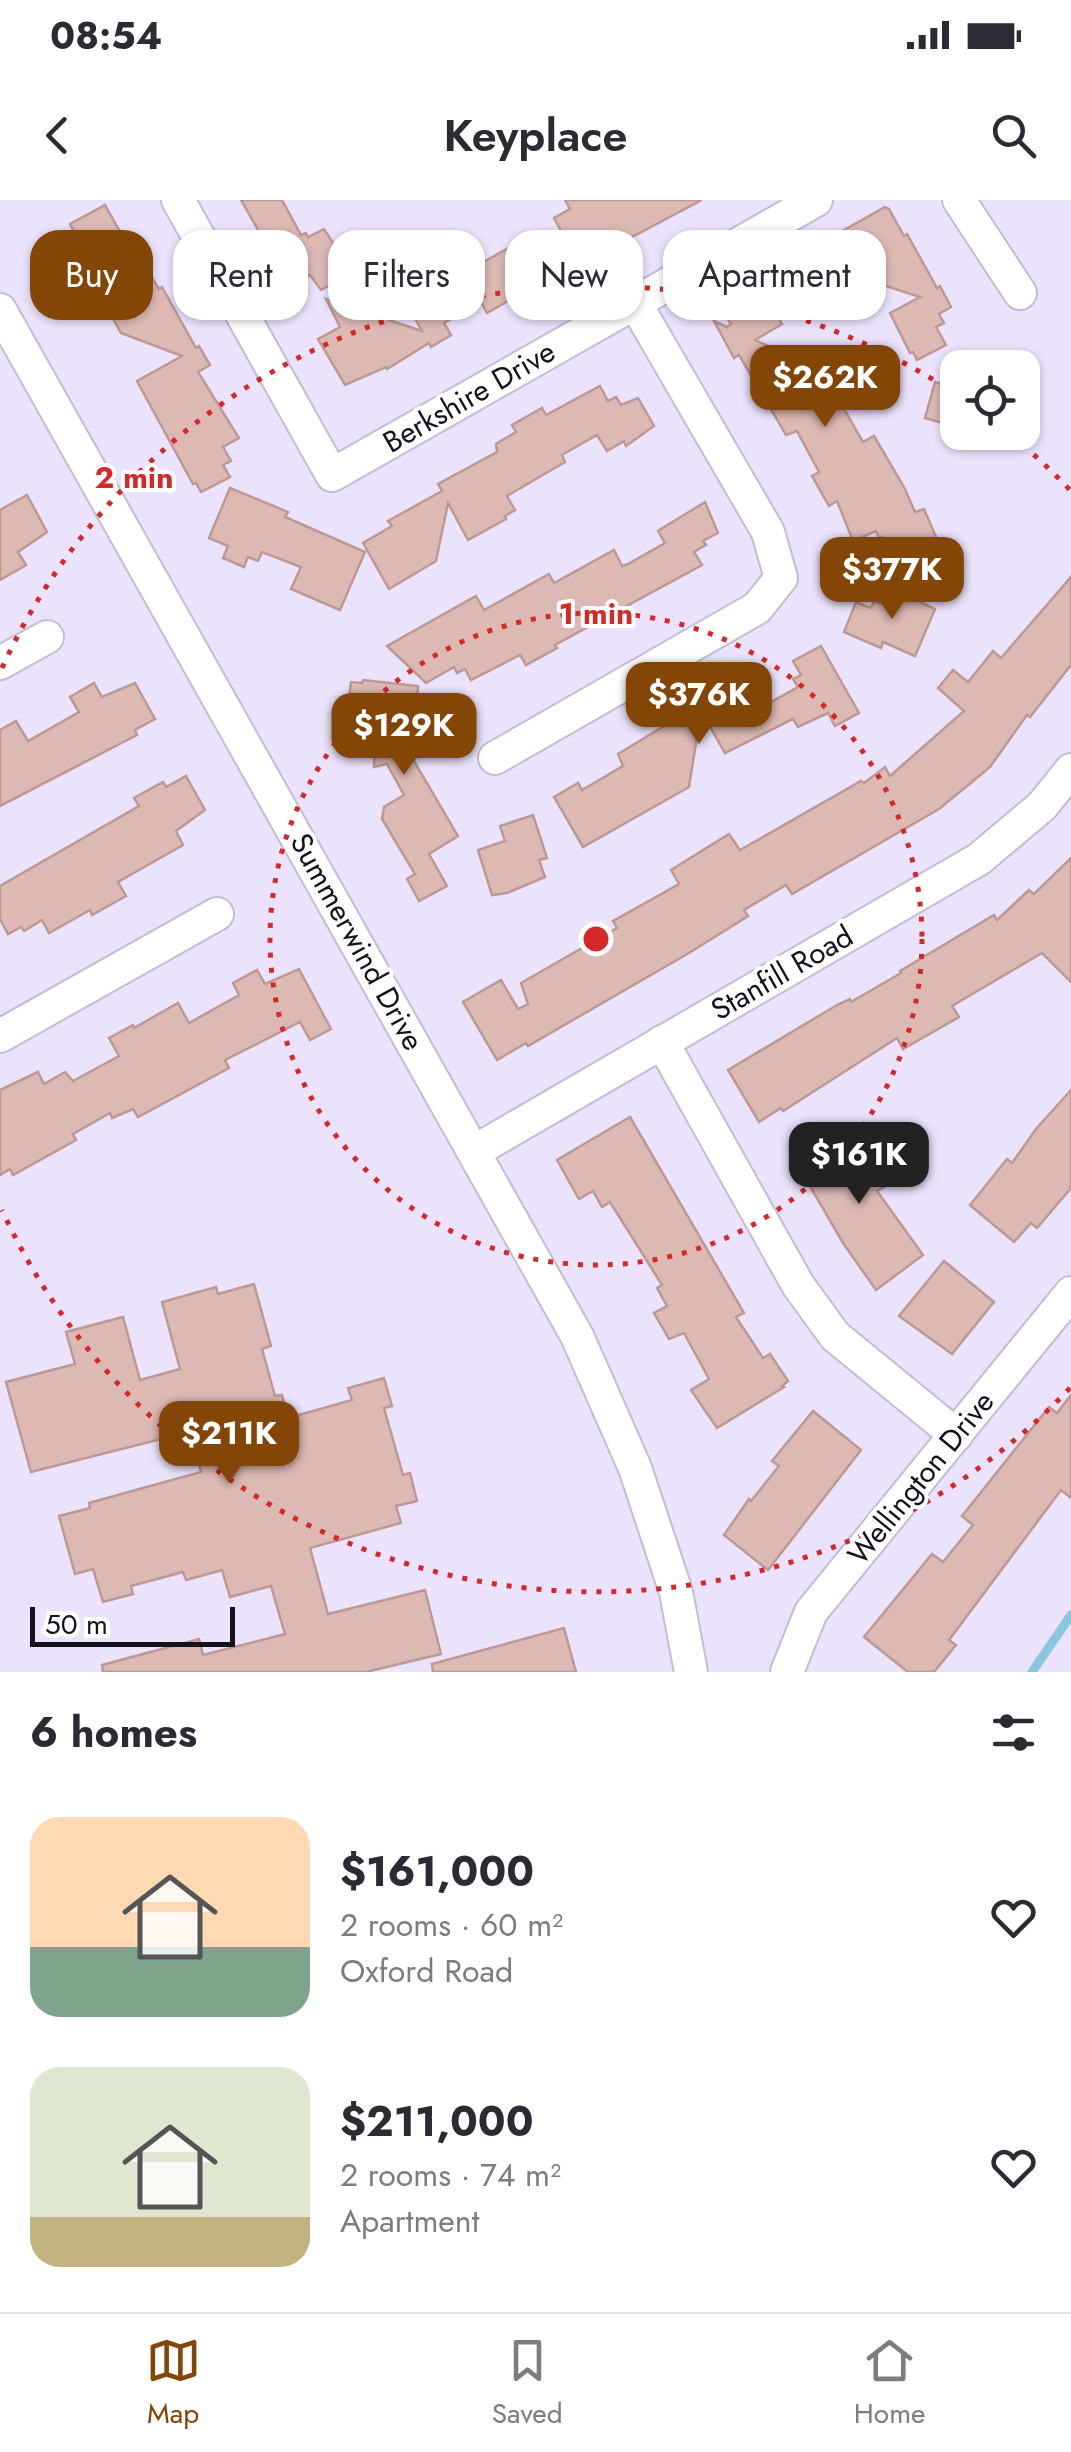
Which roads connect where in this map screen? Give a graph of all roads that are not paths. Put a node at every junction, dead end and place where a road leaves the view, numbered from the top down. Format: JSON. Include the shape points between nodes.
{"nodes":[{"id":1,"x":178,"y":200,"type":"edge"},
{"id":2,"x":816,"y":200,"type":"edge"},
{"id":3,"x":959,"y":200,"type":"edge"},
{"id":4,"x":1020,"y":293,"type":"dead end"},
{"id":5,"x":643,"y":298,"type":"edge"},
{"id":6,"x":0,"y":310,"type":"edge"},
{"id":7,"x":643,"y":317,"type":"edge"},
{"id":8,"x":605,"y":320,"type":"edge"},
{"id":9,"x":47,"y":637,"type":"dead end"},
{"id":10,"x":0,"y":663,"type":"edge"},
{"id":11,"x":495,"y":758,"type":"dead end"},
{"id":12,"x":1071,"y":770,"type":"edge"},
{"id":13,"x":218,"y":914,"type":"dead end"},
{"id":14,"x":0,"y":1036,"type":"edge"},
{"id":15,"x":662,"y":1042,"type":"junction"},
{"id":16,"x":475,"y":1152,"type":"junction"},
{"id":17,"x":1071,"y":1293,"type":"edge"},
{"id":18,"x":956,"y":1435,"type":"junction"},
{"id":19,"x":691,"y":1672,"type":"edge"},
{"id":20,"x":787,"y":1672,"type":"edge"}],
"edges":[{"from":1,"to":8,"type":"street","name":"Berkshire Drive","via":[[332,475]]},
{"from":2,"to":5,"type":"street","name":"Berkshire Drive"},
{"from":3,"to":4,"type":"street"},
{"from":6,"to":16,"type":"street","name":"Summerwind Drive"},
{"from":7,"to":11,"type":"street","via":[[768,532],[781,578],[757,608]]},
{"from":9,"to":10,"type":"street"},
{"from":12,"to":15,"type":"street","name":"Stanfill Road","via":[[1042,806],[978,859]]},
{"from":13,"to":14,"type":"street"},
{"from":15,"to":16,"type":"street","name":"Stanfill Road"},
{"from":15,"to":18,"type":"street","via":[[798,1284],[835,1336]]},
{"from":16,"to":19,"type":"street","name":"Summerwind Drive","via":[[578,1336],[635,1468],[676,1592]]},
{"from":17,"to":18,"type":"street","name":"Wellington Drive"},
{"from":18,"to":20,"type":"street","name":"Wellington Drive","via":[[811,1612]]}]}
